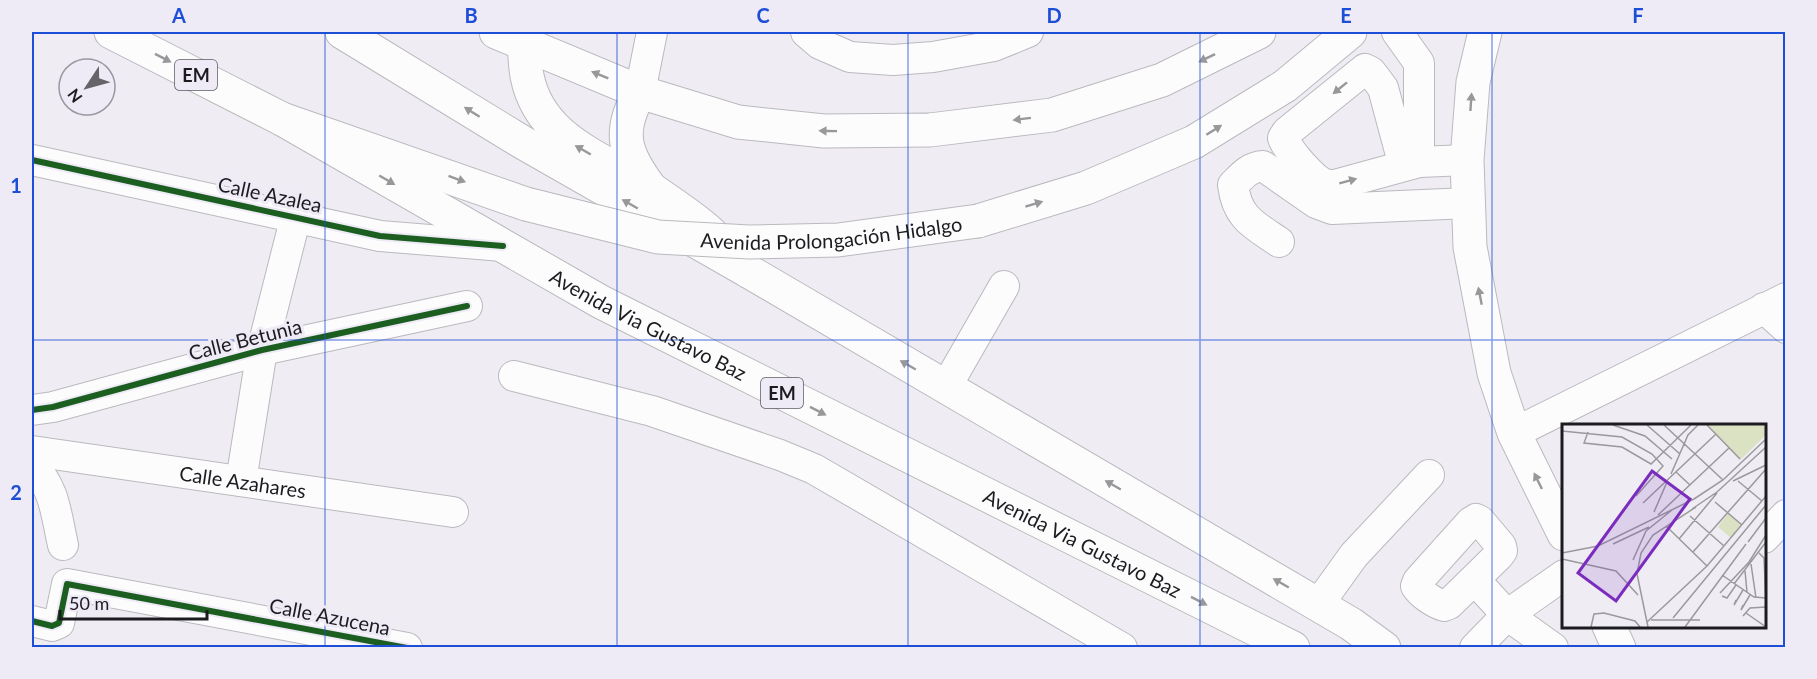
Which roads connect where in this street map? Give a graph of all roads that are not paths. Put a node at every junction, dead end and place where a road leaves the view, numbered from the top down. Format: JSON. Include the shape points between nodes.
{"nodes":[{"id":1,"x":111,"y":32,"type":"edge"},
{"id":2,"x":342,"y":32,"type":"edge"},
{"id":3,"x":673,"y":32,"type":"edge"},
{"id":4,"x":806,"y":32,"type":"edge"},
{"id":5,"x":1028,"y":32,"type":"edge"},
{"id":6,"x":1258,"y":32,"type":"edge"},
{"id":7,"x":1350,"y":32,"type":"edge"},
{"id":8,"x":1397,"y":32,"type":"edge"},
{"id":9,"x":1485,"y":32,"type":"edge"},
{"id":10,"x":515,"y":36,"type":"edge"},
{"id":11,"x":650,"y":42,"type":"edge"},
{"id":12,"x":640,"y":92,"type":"junction"},
{"id":13,"x":282,"y":119,"type":"junction"},
{"id":14,"x":32,"y":160,"type":"edge"},
{"id":15,"x":1467,"y":160,"type":"junction"},
{"id":16,"x":653,"y":190,"type":"junction"},
{"id":17,"x":1468,"y":203,"type":"junction"},
{"id":18,"x":296,"y":216,"type":"junction"},
{"id":19,"x":1279,"y":242,"type":"dead end"},
{"id":20,"x":503,"y":246,"type":"junction"},
{"id":21,"x":748,"y":271,"type":"junction"},
{"id":22,"x":1004,"y":286,"type":"dead end"},
{"id":23,"x":1775,"y":303,"type":"edge"},
{"id":24,"x":467,"y":306,"type":"dead end"},
{"id":25,"x":1785,"y":328,"type":"edge"},
{"id":26,"x":262,"y":350,"type":"junction"},
{"id":27,"x":514,"y":376,"type":"dead end"},
{"id":28,"x":946,"y":387,"type":"junction"},
{"id":29,"x":32,"y":410,"type":"edge"},
{"id":30,"x":1514,"y":433,"type":"junction"},
{"id":31,"x":32,"y":451,"type":"edge"},
{"id":32,"x":32,"y":465,"type":"edge"},
{"id":33,"x":1429,"y":475,"type":"dead end"},
{"id":34,"x":241,"y":481,"type":"junction"},
{"id":35,"x":453,"y":512,"type":"dead end"},
{"id":36,"x":1785,"y":515,"type":"edge"},
{"id":37,"x":1562,"y":532,"type":"edge"},
{"id":38,"x":1766,"y":536,"type":"edge"},
{"id":39,"x":63,"y":545,"type":"dead end"},
{"id":40,"x":1562,"y":575,"type":"edge"},
{"id":41,"x":1474,"y":580,"type":"dead end"},
{"id":42,"x":1318,"y":605,"type":"junction"},
{"id":43,"x":1507,"y":615,"type":"junction"},
{"id":44,"x":32,"y":621,"type":"edge"},
{"id":45,"x":1609,"y":628,"type":"edge"},
{"id":46,"x":408,"y":648,"type":"edge"},
{"id":47,"x":1122,"y":648,"type":"edge"},
{"id":48,"x":1293,"y":648,"type":"edge"},
{"id":49,"x":1384,"y":648,"type":"edge"},
{"id":50,"x":1475,"y":648,"type":"edge"},
{"id":51,"x":1553,"y":648,"type":"edge"},
{"id":52,"x":1619,"y":648,"type":"edge"}],
"edges":[{"from":1,"to":13,"type":"main road","name":"Avenida Via Gustavo Baz","number":"EM","one_way":true},
{"from":21,"to":2,"type":"main road","one_way":true,"via":[[522,142]]},
{"from":3,"to":11,"type":"street"},
{"from":4,"to":5,"type":"street","via":[[820,44],[850,57],[893,60],[994,46]]},
{"from":6,"to":12,"type":"main road","one_way":true,"via":[[1162,80],[1052,115],[930,130],[824,131],[738,122]]},
{"from":13,"to":7,"type":"main road","name":"Avenida Prolongación Hidalgo","one_way":true,"bridge":true,"via":[[526,204],[658,237],[748,242],[838,240],[978,221],[1086,188],[1194,142],[1285,86]]},
{"from":8,"to":15,"type":"street","via":[[1419,63],[1411,164]]},
{"from":15,"to":9,"type":"main road","one_way":true,"via":[[1473,82]]},
{"from":12,"to":10,"type":"main road","one_way":true},
{"from":16,"to":10,"type":"main road","one_way":true,"via":[[558,133],[535,98]]},
{"from":11,"to":12,"type":"street"},
{"from":12,"to":16,"type":"main road","via":[[626,127],[627,143],[630,158]]},
{"from":13,"to":20,"type":"main road","name":"Avenida Via Gustavo Baz","number":"EM","one_way":true},
{"from":14,"to":18,"type":"street","name":"Calle Azalea"},
{"from":15,"to":17,"type":"main road"},
{"from":16,"to":21,"type":"main road","via":[[705,229]]},
{"from":17,"to":19,"type":"street","via":[[1332,209],[1316,203],[1263,166],[1254,167],[1233,185],[1235,200],[1248,220]]},
{"from":30,"to":17,"type":"main road","one_way":true,"via":[[1494,373],[1470,247]]},
{"from":18,"to":20,"type":"street","name":"Calle Azalea","via":[[380,236]]},
{"from":18,"to":26,"type":"street"},
{"from":20,"to":48,"type":"main road","name":"Avenida Via Gustavo Baz","number":"EM","one_way":true,"via":[[601,302]]},
{"from":28,"to":21,"type":"main road","one_way":true},
{"from":22,"to":28,"type":"street"},
{"from":23,"to":25,"type":"street"},
{"from":23,"to":30,"type":"street"},
{"from":24,"to":26,"type":"street","name":"Calle Betunia"},
{"from":26,"to":29,"type":"street","name":"Calle Betunia"},
{"from":26,"to":34,"type":"street"},
{"from":27,"to":47,"type":"street","via":[[652,411],[814,469]]},
{"from":42,"to":28,"type":"main road","one_way":true},
{"from":37,"to":30,"type":"main road","one_way":true},
{"from":31,"to":34,"type":"street","name":"Calle Azahares"},
{"from":32,"to":39,"type":"street","via":[[50,489]]},
{"from":33,"to":42,"type":"street","via":[[1354,555]]},
{"from":34,"to":35,"type":"street","name":"Calle Azahares"},
{"from":36,"to":38,"type":"street"},
{"from":40,"to":43,"type":"street"},
{"from":41,"to":43,"type":"street"},
{"from":42,"to":49,"type":"main road"},
{"from":43,"to":50,"type":"street"},
{"from":43,"to":51,"type":"street"},
{"from":44,"to":46,"type":"street","name":"Calle Azucena","via":[[52,626],[59,623],[67,584]]},
{"from":45,"to":52,"type":"main road"}]}
